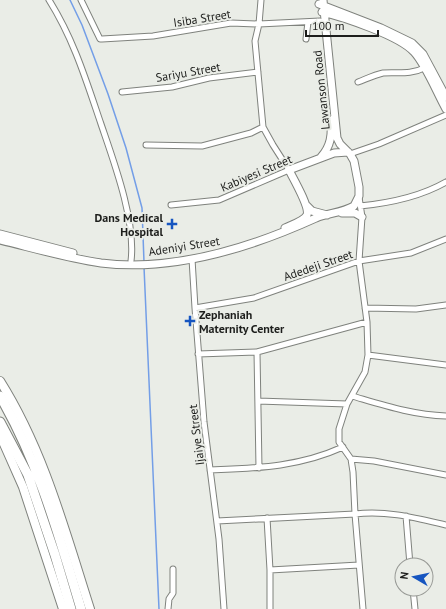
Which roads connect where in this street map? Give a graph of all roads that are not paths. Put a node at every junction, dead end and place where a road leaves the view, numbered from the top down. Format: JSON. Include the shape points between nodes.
{"nodes":[{"id":1,"x":49,"y":0,"type":"edge"},
{"id":2,"x":81,"y":0,"type":"edge"},
{"id":3,"x":261,"y":0,"type":"edge"},
{"id":4,"x":321,"y":5,"type":"edge"},
{"id":5,"x":320,"y":21,"type":"junction"},
{"id":6,"x":308,"y":22,"type":"junction"},
{"id":7,"x":259,"y":24,"type":"junction"},
{"id":8,"x":380,"y":30,"type":"junction"},
{"id":9,"x":306,"y":39,"type":"dead end"},
{"id":10,"x":424,"y":68,"type":"junction"},
{"id":11,"x":258,"y":72,"type":"junction"},
{"id":12,"x":358,"y":82,"type":"dead end"},
{"id":13,"x":122,"y":92,"type":"dead end"},
{"id":14,"x":446,"y":97,"type":"edge"},
{"id":15,"x":446,"y":109,"type":"edge"},
{"id":16,"x":446,"y":115,"type":"edge"},
{"id":17,"x":263,"y":127,"type":"junction"},
{"id":18,"x":146,"y":146,"type":"dead end"},
{"id":19,"x":349,"y":153,"type":"junction"},
{"id":20,"x":320,"y":159,"type":"junction"},
{"id":21,"x":289,"y":170,"type":"junction"},
{"id":22,"x":446,"y":182,"type":"edge"},
{"id":23,"x":359,"y":196,"type":"junction"},
{"id":24,"x":305,"y":203,"type":"junction"},
{"id":25,"x":171,"y":205,"type":"dead end"},
{"id":26,"x":360,"y":206,"type":"junction"},
{"id":27,"x":336,"y":213,"type":"junction"},
{"id":28,"x":328,"y":215,"type":"junction"},
{"id":29,"x":362,"y":217,"type":"junction"},
{"id":30,"x":0,"y":234,"type":"edge"},
{"id":31,"x":446,"y":239,"type":"edge"},
{"id":32,"x":0,"y":240,"type":"edge"},
{"id":33,"x":192,"y":259,"type":"junction"},
{"id":34,"x":163,"y":261,"type":"junction"},
{"id":35,"x":359,"y":261,"type":"junction"},
{"id":36,"x":133,"y":262,"type":"junction"},
{"id":37,"x":446,"y":306,"type":"edge"},
{"id":38,"x":195,"y":308,"type":"junction"},
{"id":39,"x":365,"y":308,"type":"junction"},
{"id":40,"x":367,"y":322,"type":"junction"},
{"id":41,"x":257,"y":352,"type":"junction"},
{"id":42,"x":198,"y":354,"type":"junction"},
{"id":43,"x":368,"y":355,"type":"junction"},
{"id":44,"x":446,"y":365,"type":"edge"},
{"id":45,"x":0,"y":381,"type":"edge"},
{"id":46,"x":0,"y":396,"type":"edge"},
{"id":47,"x":352,"y":396,"type":"junction"},
{"id":48,"x":258,"y":401,"type":"junction"},
{"id":49,"x":347,"y":404,"type":"junction"},
{"id":50,"x":446,"y":416,"type":"edge"},
{"id":51,"x":0,"y":422,"type":"edge"},
{"id":52,"x":0,"y":435,"type":"edge"},
{"id":53,"x":343,"y":447,"type":"junction"},
{"id":54,"x":351,"y":459,"type":"junction"},
{"id":55,"x":259,"y":468,"type":"junction"},
{"id":56,"x":210,"y":470,"type":"junction"},
{"id":57,"x":446,"y":475,"type":"edge"},
{"id":58,"x":355,"y":514,"type":"junction"},
{"id":59,"x":406,"y":516,"type":"junction"},
{"id":60,"x":267,"y":518,"type":"junction"},
{"id":61,"x":217,"y":521,"type":"junction"},
{"id":62,"x":446,"y":525,"type":"edge"},
{"id":63,"x":409,"y":557,"type":"edge"},
{"id":64,"x":359,"y":565,"type":"junction"},
{"id":65,"x":173,"y":569,"type":"dead end"},
{"id":66,"x":270,"y":570,"type":"junction"},
{"id":67,"x":414,"y":597,"type":"edge"},
{"id":68,"x":62,"y":609,"type":"edge"},
{"id":69,"x":72,"y":609,"type":"edge"},
{"id":70,"x":81,"y":609,"type":"edge"},
{"id":71,"x":90,"y":609,"type":"edge"},
{"id":72,"x":168,"y":609,"type":"edge"},
{"id":73,"x":224,"y":609,"type":"edge"},
{"id":74,"x":270,"y":609,"type":"edge"},
{"id":75,"x":363,"y":609,"type":"edge"},
{"id":76,"x":415,"y":609,"type":"edge"}],
"edges":[{"from":1,"to":36,"type":"street","via":[[74,45],[116,167],[128,216]]},
{"from":2,"to":7,"type":"street","name":"Isiba Street","via":[[100,38],[153,36],[231,22]]},
{"from":3,"to":7,"type":"street"},
{"from":4,"to":5,"type":"street"},
{"from":4,"to":8,"type":"street"},
{"from":4,"to":19,"type":"street","name":"Lawanson Road","via":[[337,138]]},
{"from":5,"to":6,"type":"street","name":"Isiba Street"},
{"from":5,"to":20,"type":"street","via":[[331,126],[330,144]]},
{"from":6,"to":7,"type":"street","name":"Isiba Street"},
{"from":6,"to":9,"type":"street"},
{"from":7,"to":11,"type":"street","via":[[255,41]]},
{"from":8,"to":10,"type":"street","via":[[410,48]]},
{"from":8,"to":14,"type":"street","via":[[409,41],[421,51]]},
{"from":10,"to":12,"type":"street","via":[[400,74],[382,73]]},
{"from":10,"to":15,"type":"street"},
{"from":11,"to":13,"type":"street","name":"Sariyu Street","via":[[209,78],[172,87]]},
{"from":11,"to":17,"type":"street"},
{"from":16,"to":19,"type":"street","via":[[379,144]]},
{"from":17,"to":18,"type":"street","via":[[251,133],[202,146]]},
{"from":17,"to":21,"type":"street"},
{"from":19,"to":20,"type":"street","name":"Kabiyesi Street","via":[[334,153]]},
{"from":19,"to":23,"type":"street","name":"Lawanson Road","via":[[354,160]]},
{"from":20,"to":21,"type":"street","name":"Kabiyesi Street"},
{"from":21,"to":24,"type":"street"},
{"from":21,"to":25,"type":"street","name":"Kabiyesi Street","via":[[219,200]]},
{"from":22,"to":26,"type":"street","via":[[427,192]]},
{"from":23,"to":26,"type":"street"},
{"from":23,"to":27,"type":"street","name":"Adeniyi Street","via":[[354,206]]},
{"from":24,"to":28,"type":"street","via":[[311,210]]},
{"from":24,"to":34,"type":"street","name":"Adeniyi Street","via":[[305,217],[280,229],[242,244]]},
{"from":26,"to":29,"type":"street"},
{"from":27,"to":28,"type":"street","name":"Adeniyi Street"},
{"from":27,"to":29,"type":"street","via":[[349,212]]},
{"from":28,"to":33,"type":"street","name":"Adeniyi Street","via":[[250,244]]},
{"from":29,"to":35,"type":"street"},
{"from":30,"to":36,"type":"street","name":"Adeniyi Street","via":[[73,253]]},
{"from":31,"to":35,"type":"street","name":"Adedeji Street","via":[[411,253]]},
{"from":32,"to":36,"type":"street","name":"Adeniyi Street","via":[[102,263]]},
{"from":33,"to":34,"type":"street","name":"Adeniyi Street"},
{"from":33,"to":38,"type":"street","name":"Ijaiye Street"},
{"from":34,"to":36,"type":"street","name":"Adeniyi Street"},
{"from":35,"to":38,"type":"street","name":"Adedeji Street","via":[[254,298]]},
{"from":35,"to":39,"type":"street"},
{"from":37,"to":39,"type":"street"},
{"from":38,"to":42,"type":"street","name":"Ijaiye Street"},
{"from":39,"to":40,"type":"street"},
{"from":40,"to":41,"type":"street"},
{"from":40,"to":43,"type":"street"},
{"from":41,"to":42,"type":"street"},
{"from":41,"to":48,"type":"street"},
{"from":42,"to":56,"type":"street","name":"Ijaiye Street"},
{"from":43,"to":44,"type":"street"},
{"from":43,"to":47,"type":"street","via":[[365,372]]},
{"from":45,"to":71,"type":"main road","via":[[46,474]]},
{"from":46,"to":70,"type":"highway","via":[[39,477]]},
{"from":47,"to":49,"type":"street"},
{"from":47,"to":50,"type":"street","via":[[404,411]]},
{"from":48,"to":49,"type":"street"},
{"from":48,"to":55,"type":"street"},
{"from":49,"to":53,"type":"street","via":[[338,429],[339,442]]},
{"from":51,"to":69,"type":"highway","via":[[28,475]]},
{"from":52,"to":68,"type":"main road","via":[[23,487]]},
{"from":53,"to":54,"type":"street"},
{"from":53,"to":55,"type":"street","via":[[289,464]]},
{"from":54,"to":57,"type":"street","via":[[374,460]]},
{"from":54,"to":58,"type":"street"},
{"from":55,"to":56,"type":"street"},
{"from":56,"to":61,"type":"street","name":"Ijaiye Street"},
{"from":58,"to":59,"type":"street","via":[[386,512]]},
{"from":58,"to":60,"type":"street"},
{"from":58,"to":64,"type":"street"},
{"from":59,"to":62,"type":"street"},
{"from":59,"to":63,"type":"street"},
{"from":60,"to":61,"type":"street"},
{"from":60,"to":66,"type":"street"},
{"from":61,"to":73,"type":"street","name":"Ijaiye Street"},
{"from":64,"to":66,"type":"street"},
{"from":64,"to":75,"type":"street"},
{"from":65,"to":72,"type":"street","via":[[173,593],[169,599]]},
{"from":66,"to":74,"type":"street"},
{"from":67,"to":76,"type":"street"}]}
